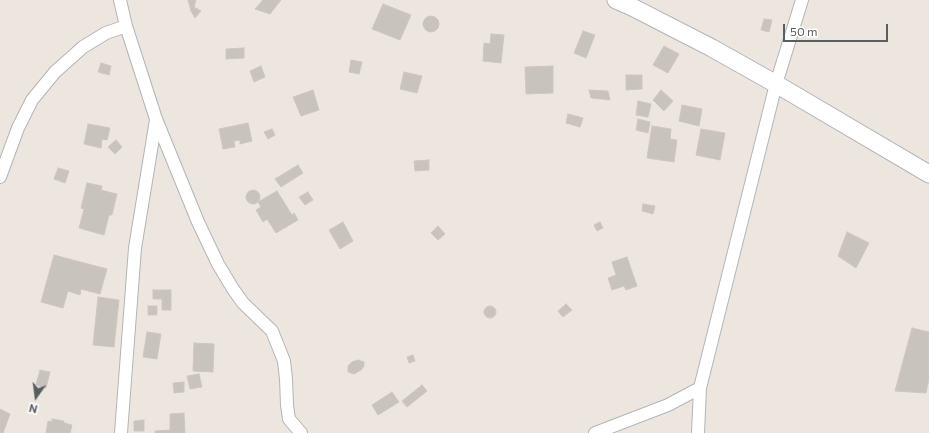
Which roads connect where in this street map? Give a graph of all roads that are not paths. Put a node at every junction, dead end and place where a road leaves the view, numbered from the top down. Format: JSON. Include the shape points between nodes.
{"nodes":[{"id":1,"x":120,"y":0,"type":"edge"},
{"id":2,"x":616,"y":0,"type":"edge"},
{"id":3,"x":802,"y":0,"type":"edge"},
{"id":4,"x":126,"y":26,"type":"junction"},
{"id":5,"x":776,"y":84,"type":"junction"},
{"id":6,"x":156,"y":119,"type":"junction"},
{"id":7,"x":929,"y":174,"type":"edge"},
{"id":8,"x":0,"y":177,"type":"edge"},
{"id":9,"x":700,"y":388,"type":"junction"},
{"id":10,"x":121,"y":433,"type":"edge"},
{"id":11,"x":301,"y":433,"type":"edge"},
{"id":12,"x":595,"y":433,"type":"edge"},
{"id":13,"x":698,"y":433,"type":"edge"}],
"edges":[{"from":1,"to":4,"type":"street"},
{"from":2,"to":5,"type":"street","via":[[712,48]]},
{"from":3,"to":5,"type":"street"},
{"from":4,"to":6,"type":"street"},
{"from":4,"to":8,"type":"street","via":[[106,33],[83,47],[55,72],[32,100],[18,128]]},
{"from":5,"to":7,"type":"street"},
{"from":5,"to":9,"type":"street"},
{"from":6,"to":10,"type":"street","via":[[135,248]]},
{"from":6,"to":11,"type":"street","via":[[218,264],[243,303],[272,332],[284,361],[289,419]]},
{"from":9,"to":12,"type":"street","via":[[668,405]]},
{"from":9,"to":13,"type":"street"}]}
